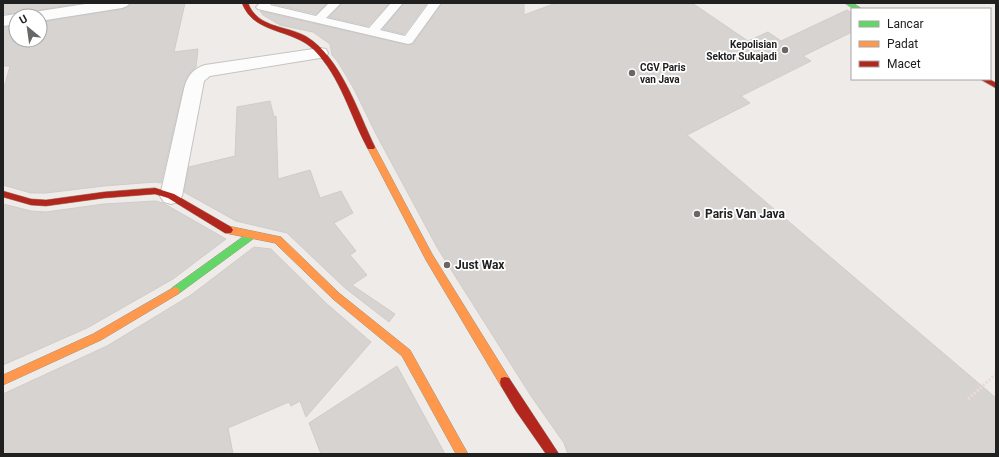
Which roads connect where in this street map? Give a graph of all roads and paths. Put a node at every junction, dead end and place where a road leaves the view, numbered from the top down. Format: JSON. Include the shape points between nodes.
{"nodes":[{"id":1,"x":122,"y":3,"type":"edge"},
{"id":2,"x":245,"y":3,"type":"edge"},
{"id":3,"x":266,"y":3,"type":"edge"},
{"id":4,"x":300,"y":3,"type":"edge"},
{"id":5,"x":335,"y":3,"type":"edge"},
{"id":6,"x":397,"y":3,"type":"edge"},
{"id":7,"x":436,"y":3,"type":"edge"},
{"id":8,"x":848,"y":3,"type":"edge"},
{"id":9,"x":857,"y":8,"type":"edge"},
{"id":10,"x":289,"y":13,"type":"junction"},
{"id":11,"x":48,"y":15,"type":"edge"},
{"id":12,"x":318,"y":20,"type":"junction"},
{"id":13,"x":372,"y":32,"type":"junction"},
{"id":14,"x":320,"y":53,"type":"junction"},
{"id":15,"x":986,"y":80,"type":"edge"},
{"id":16,"x":996,"y":86,"type":"edge"},
{"id":17,"x":3,"y":194,"type":"edge"},
{"id":18,"x":171,"y":196,"type":"junction"},
{"id":19,"x":250,"y":236,"type":"junction"},
{"id":20,"x":996,"y":374,"type":"edge"},
{"id":21,"x":3,"y":380,"type":"edge"},
{"id":22,"x":968,"y":399,"type":"dead end"},
{"id":23,"x":462,"y":454,"type":"edge"},
{"id":24,"x":552,"y":454,"type":"edge"}],
"edges":[{"from":1,"to":11,"type":"street"},
{"from":2,"to":14,"type":"street","via":[[257,21],[306,39]]},
{"from":3,"to":10,"type":"lane","via":[[262,8]]},
{"from":4,"to":10,"type":"lane"},
{"from":5,"to":12,"type":"lane"},
{"from":6,"to":13,"type":"lane"},
{"from":7,"to":13,"type":"lane","via":[[408,40]]},
{"from":8,"to":9,"type":"street"},
{"from":10,"to":12,"type":"lane"},
{"from":12,"to":13,"type":"lane"},
{"from":14,"to":18,"type":"street","via":[[218,68],[200,74],[195,80]]},
{"from":14,"to":24,"type":"street","via":[[344,90],[429,257],[520,407]]},
{"from":15,"to":16,"type":"street"},
{"from":17,"to":18,"type":"street","via":[[31,202],[46,203],[152,191]]},
{"from":18,"to":19,"type":"street","via":[[229,230]]},
{"from":19,"to":21,"type":"street","via":[[182,287],[104,333]]},
{"from":19,"to":23,"type":"street","via":[[278,240],[336,296],[406,353]]},
{"from":20,"to":22,"type":"path"}]}
